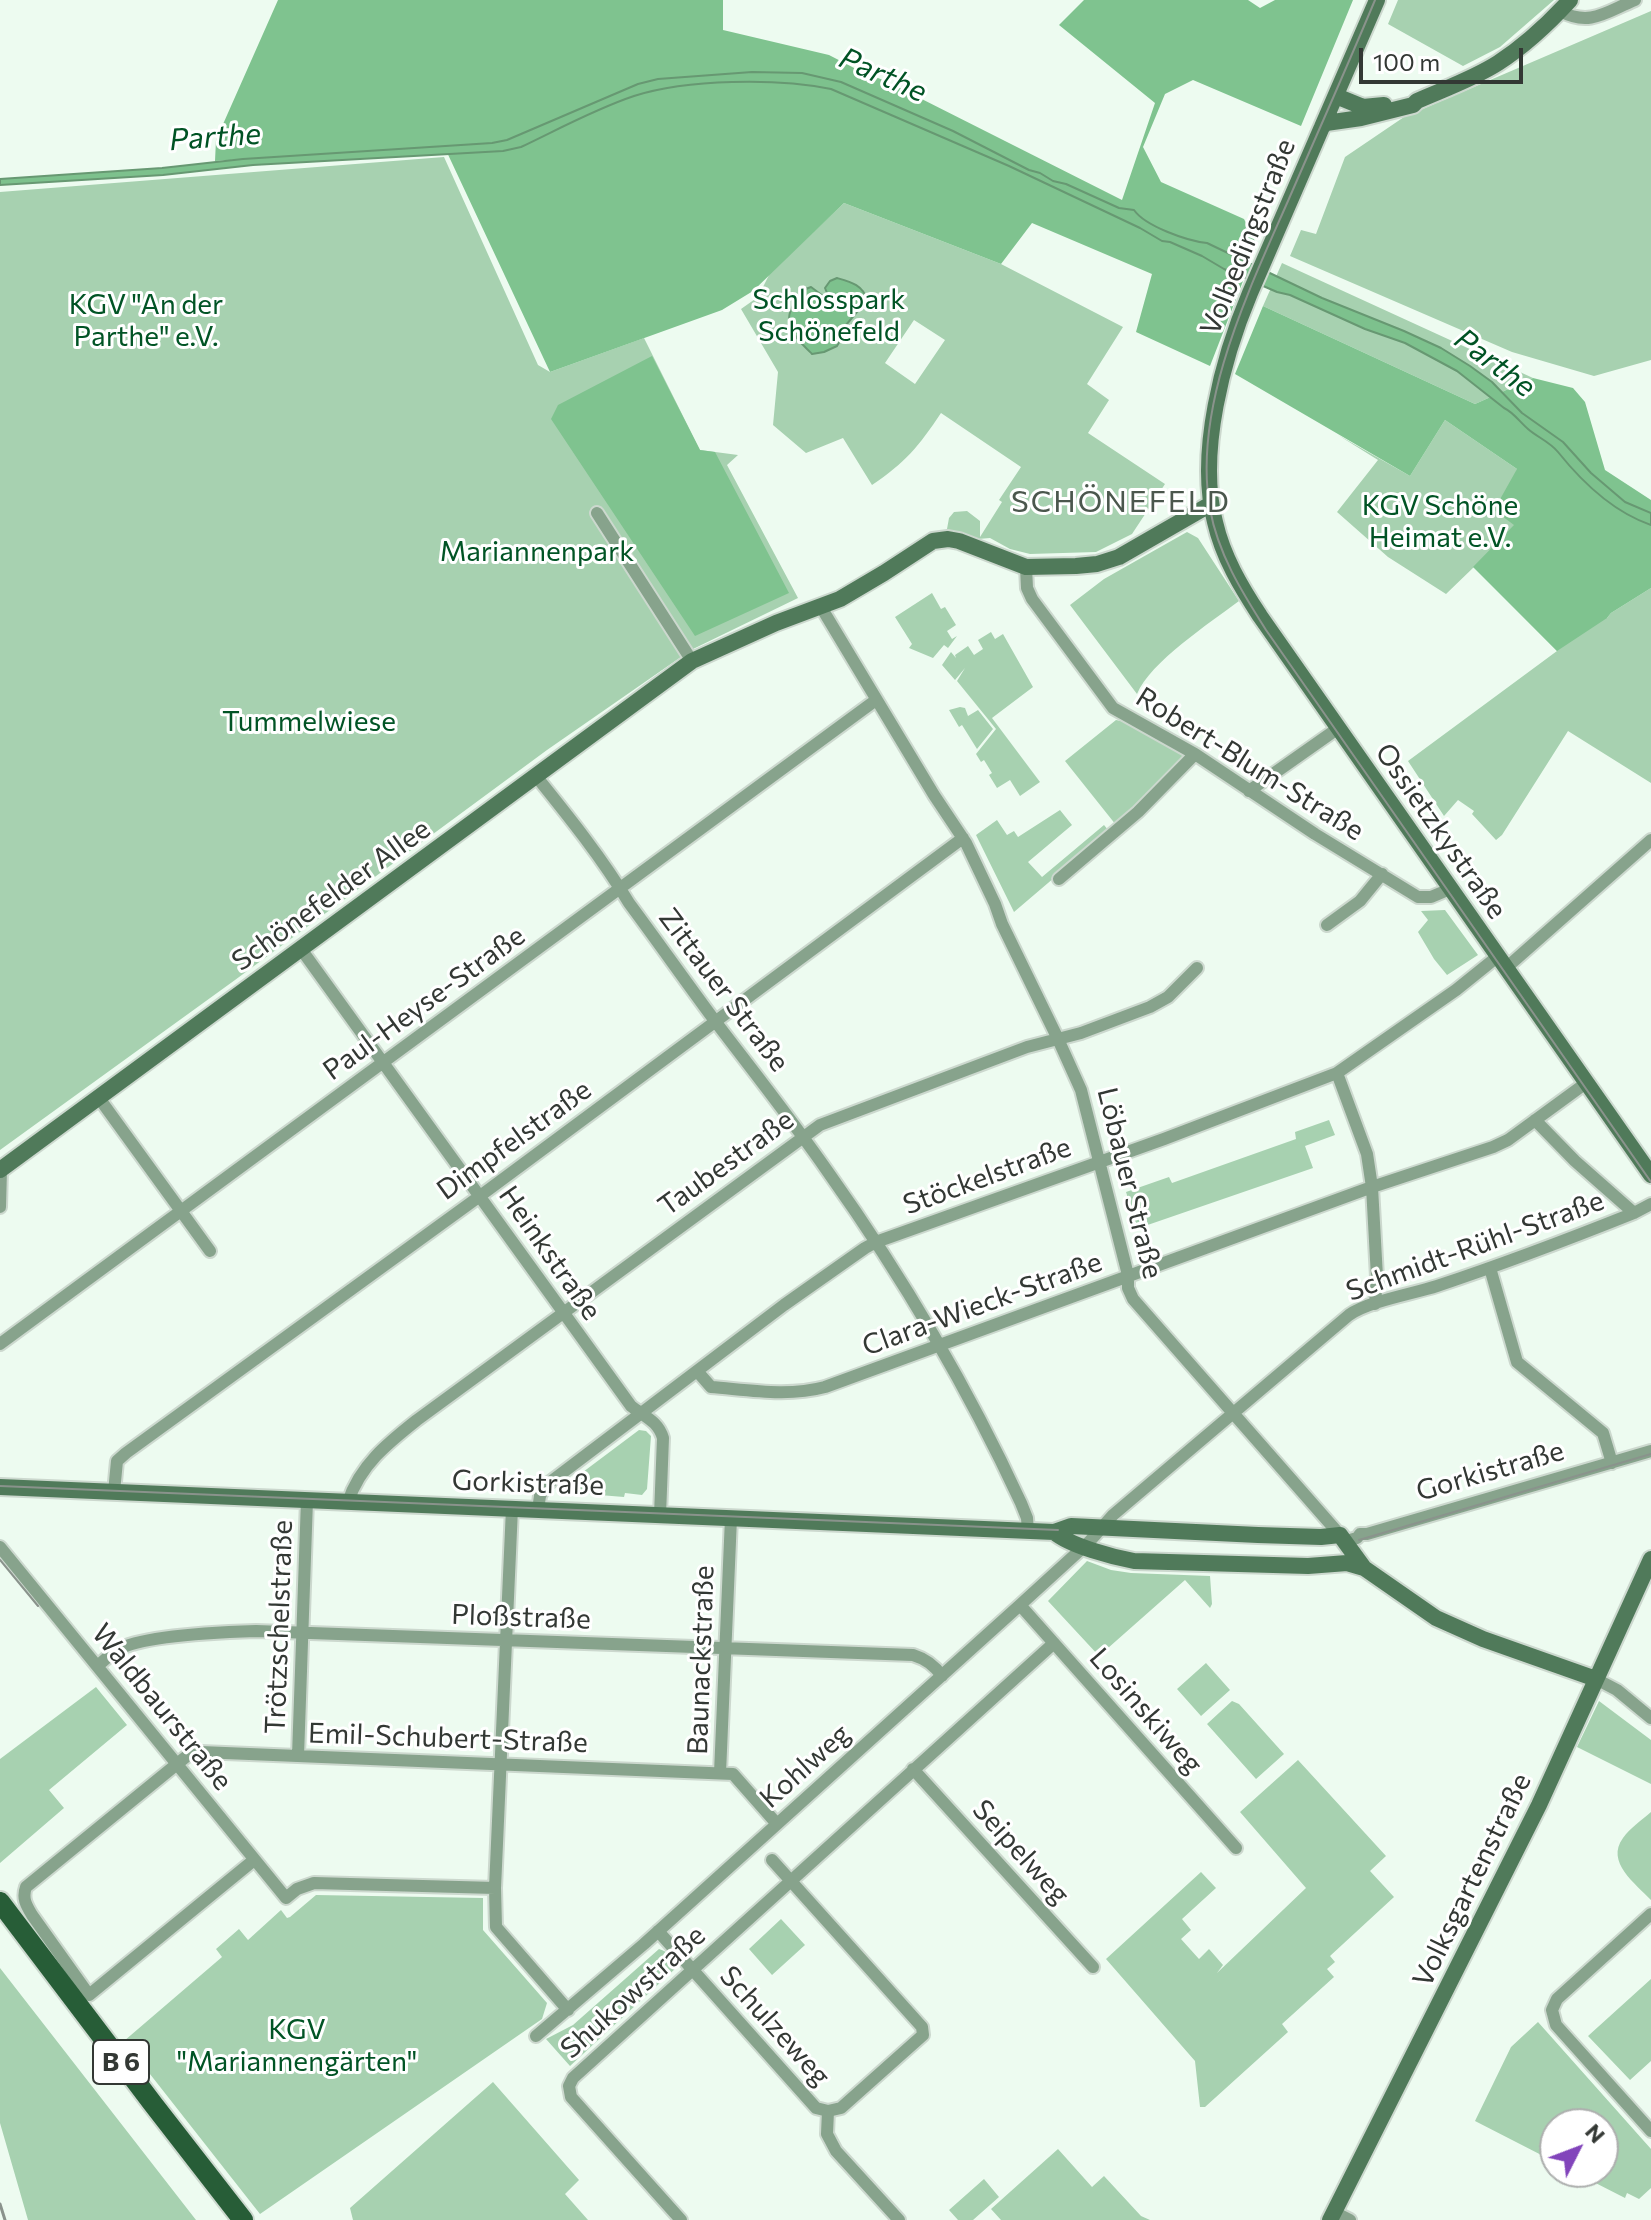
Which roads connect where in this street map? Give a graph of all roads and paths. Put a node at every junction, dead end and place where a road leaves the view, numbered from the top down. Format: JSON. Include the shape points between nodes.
{"nodes":[{"id":1,"x":1377,"y":0,"type":"edge"},
{"id":2,"x":1635,"y":0,"type":"edge"},
{"id":3,"x":1565,"y":5,"type":"edge"},
{"id":4,"x":1336,"y":96,"type":"junction"},
{"id":5,"x":1417,"y":101,"type":"junction"},
{"id":6,"x":1322,"y":127,"type":"junction"},
{"id":7,"x":1211,"y":504,"type":"junction"},
{"id":8,"x":597,"y":513,"type":"dead end"},
{"id":9,"x":1026,"y":567,"type":"junction"},
{"id":10,"x":821,"y":607,"type":"junction"},
{"id":11,"x":692,"y":661,"type":"junction"},
{"id":12,"x":876,"y":700,"type":"junction"},
{"id":13,"x":1337,"y":729,"type":"junction"},
{"id":14,"x":1195,"y":754,"type":"junction"},
{"id":15,"x":536,"y":776,"type":"junction"},
{"id":16,"x":1249,"y":791,"type":"junction"},
{"id":17,"x":963,"y":838,"type":"junction"},
{"id":18,"x":1651,"y":840,"type":"edge"},
{"id":19,"x":1382,"y":874,"type":"junction"},
{"id":20,"x":1059,"y":879,"type":"dead end"},
{"id":21,"x":622,"y":888,"type":"junction"},
{"id":22,"x":1450,"y":889,"type":"junction"},
{"id":23,"x":1327,"y":925,"type":"dead end"},
{"id":24,"x":301,"y":949,"type":"junction"},
{"id":25,"x":1502,"y":963,"type":"junction"},
{"id":26,"x":1197,"y":968,"type":"dead end"},
{"id":27,"x":716,"y":1021,"type":"junction"},
{"id":28,"x":1058,"y":1039,"type":"junction"},
{"id":29,"x":384,"y":1063,"type":"junction"},
{"id":30,"x":1337,"y":1073,"type":"junction"},
{"id":31,"x":1586,"y":1083,"type":"junction"},
{"id":32,"x":99,"y":1098,"type":"junction"},
{"id":33,"x":1535,"y":1120,"type":"junction"},
{"id":34,"x":803,"y":1136,"type":"junction"},
{"id":35,"x":1100,"y":1161,"type":"junction"},
{"id":36,"x":0,"y":1170,"type":"edge"},
{"id":37,"x":1651,"y":1175,"type":"edge"},
{"id":38,"x":1372,"y":1187,"type":"junction"},
{"id":39,"x":480,"y":1196,"type":"junction"},
{"id":40,"x":1651,"y":1204,"type":"edge"},
{"id":41,"x":0,"y":1207,"type":"edge"},
{"id":42,"x":181,"y":1211,"type":"junction"},
{"id":43,"x":1634,"y":1213,"type":"junction"},
{"id":44,"x":876,"y":1242,"type":"junction"},
{"id":45,"x":210,"y":1251,"type":"dead end"},
{"id":46,"x":1490,"y":1268,"type":"junction"},
{"id":47,"x":1128,"y":1275,"type":"junction"},
{"id":48,"x":1375,"y":1304,"type":"junction"},
{"id":49,"x":562,"y":1313,"type":"junction"},
{"id":50,"x":0,"y":1344,"type":"edge"},
{"id":51,"x":940,"y":1344,"type":"junction"},
{"id":52,"x":697,"y":1371,"type":"junction"},
{"id":53,"x":1233,"y":1413,"type":"junction"},
{"id":54,"x":642,"y":1414,"type":"junction"},
{"id":55,"x":1651,"y":1451,"type":"edge"},
{"id":56,"x":1612,"y":1463,"type":"junction"},
{"id":57,"x":3,"y":1490,"type":"edge"},
{"id":58,"x":114,"y":1492,"type":"junction"},
{"id":59,"x":307,"y":1500,"type":"junction"},
{"id":60,"x":348,"y":1502,"type":"junction"},
{"id":61,"x":512,"y":1508,"type":"junction"},
{"id":62,"x":538,"y":1510,"type":"junction"},
{"id":63,"x":660,"y":1515,"type":"junction"},
{"id":64,"x":731,"y":1518,"type":"junction"},
{"id":65,"x":1101,"y":1527,"type":"junction"},
{"id":66,"x":1028,"y":1531,"type":"junction"},
{"id":67,"x":1054,"y":1532,"type":"junction"},
{"id":68,"x":1343,"y":1538,"type":"junction"},
{"id":69,"x":1084,"y":1546,"type":"junction"},
{"id":70,"x":0,"y":1547,"type":"edge"},
{"id":71,"x":1651,"y":1559,"type":"edge"},
{"id":72,"x":1364,"y":1568,"type":"junction"},
{"id":73,"x":1020,"y":1605,"type":"junction"},
{"id":74,"x":304,"y":1632,"type":"junction"},
{"id":75,"x":507,"y":1641,"type":"junction"},
{"id":76,"x":1054,"y":1643,"type":"junction"},
{"id":77,"x":725,"y":1647,"type":"junction"},
{"id":78,"x":97,"y":1666,"type":"junction"},
{"id":79,"x":942,"y":1676,"type":"junction"},
{"id":80,"x":1596,"y":1679,"type":"junction"},
{"id":81,"x":1651,"y":1718,"type":"edge"},
{"id":82,"x":298,"y":1756,"type":"junction"},
{"id":83,"x":177,"y":1764,"type":"junction"},
{"id":84,"x":502,"y":1765,"type":"junction"},
{"id":85,"x":913,"y":1769,"type":"junction"},
{"id":86,"x":720,"y":1773,"type":"junction"},
{"id":87,"x":777,"y":1824,"type":"junction"},
{"id":88,"x":1236,"y":1848,"type":"dead end"},
{"id":89,"x":254,"y":1860,"type":"junction"},
{"id":90,"x":772,"y":1860,"type":"dead end"},
{"id":91,"x":790,"y":1881,"type":"junction"},
{"id":92,"x":495,"y":1888,"type":"junction"},
{"id":93,"x":0,"y":1902,"type":"edge"},
{"id":94,"x":1651,"y":1914,"type":"edge"},
{"id":95,"x":658,"y":1931,"type":"junction"},
{"id":96,"x":1093,"y":1967,"type":"dead end"},
{"id":97,"x":692,"y":1970,"type":"junction"},
{"id":98,"x":568,"y":2010,"type":"junction"},
{"id":99,"x":536,"y":2036,"type":"dead end"},
{"id":100,"x":828,"y":2111,"type":"junction"},
{"id":101,"x":1651,"y":2131,"type":"edge"},
{"id":102,"x":1332,"y":2216,"type":"edge"},
{"id":103,"x":243,"y":2220,"type":"edge"},
{"id":104,"x":681,"y":2220,"type":"edge"},
{"id":105,"x":899,"y":2220,"type":"edge"},
{"id":106,"x":1350,"y":2220,"type":"edge"}],
"edges":[{"from":1,"to":4,"type":"main road","name":"Volbedingstraße"},
{"from":2,"to":3,"type":"street","via":[[1588,20],[1574,19]]},
{"from":3,"to":5,"type":"main road","via":[[1498,63]]},
{"from":4,"to":5,"type":"main road","via":[[1369,108]]},
{"from":4,"to":6,"type":"main road","name":"Volbedingstraße"},
{"from":5,"to":6,"type":"main road"},
{"from":6,"to":7,"type":"main road","name":"Volbedingstraße","via":[[1232,340],[1210,450]]},
{"from":7,"to":9,"type":"main road","via":[[1119,557],[1097,564]]},
{"from":7,"to":13,"type":"main road","name":"Ossietzkystraße","via":[[1223,549],[1242,586]]},
{"from":8,"to":11,"type":"street"},
{"from":9,"to":10,"type":"main road","name":"Schönefelder Allee","via":[[959,541],[933,541]]},
{"from":9,"to":14,"type":"street","name":"Robert-Blum-Straße","via":[[1032,599],[1113,708]]},
{"from":10,"to":11,"type":"main road","name":"Schönefelder Allee"},
{"from":10,"to":12,"type":"street","name":"Löbauer Straße"},
{"from":11,"to":15,"type":"main road","name":"Schönefelder Allee"},
{"from":12,"to":17,"type":"street","name":"Löbauer Straße"},
{"from":12,"to":21,"type":"street","name":"Paul-Heyse-Straße"},
{"from":13,"to":16,"type":"street"},
{"from":13,"to":22,"type":"main road","name":"Ossietzkystraße"},
{"from":14,"to":16,"type":"street","name":"Robert-Blum-Straße"},
{"from":14,"to":20,"type":"street","via":[[1138,812]]},
{"from":15,"to":21,"type":"street","name":"Zittauer Straße"},
{"from":15,"to":24,"type":"main road","name":"Schönefelder Allee"},
{"from":16,"to":19,"type":"street","name":"Robert-Blum-Straße"},
{"from":17,"to":27,"type":"street","name":"Dimpfelstraße"},
{"from":17,"to":28,"type":"street","name":"Löbauer Straße"},
{"from":18,"to":25,"type":"street","name":"Stöckelstraße"},
{"from":19,"to":22,"type":"street","name":"Robert-Blum-Straße","via":[[1418,897]]},
{"from":19,"to":23,"type":"street","name":"Robert-Blum-Straße","via":[[1360,901]]},
{"from":21,"to":27,"type":"street","name":"Zittauer Straße"},
{"from":21,"to":29,"type":"street","name":"Paul-Heyse-Straße"},
{"from":22,"to":25,"type":"main road","name":"Ossietzkystraße"},
{"from":24,"to":29,"type":"street","name":"Heinkstraße"},
{"from":24,"to":32,"type":"main road","name":"Schönefelder Allee"},
{"from":25,"to":30,"type":"street","name":"Stöckelstraße"},
{"from":25,"to":31,"type":"main road","name":"Ossietzkystraße"},
{"from":26,"to":28,"type":"street","name":"Taubestraße","via":[[1150,1007]]},
{"from":27,"to":34,"type":"street","name":"Zittauer Straße"},
{"from":27,"to":39,"type":"street","name":"Dimpfelstraße"},
{"from":28,"to":34,"type":"street","name":"Taubestraße","via":[[828,1121]]},
{"from":28,"to":35,"type":"street","name":"Löbauer Straße","via":[[1081,1090]]},
{"from":29,"to":39,"type":"street","name":"Heinkstraße"},
{"from":29,"to":42,"type":"street","name":"Paul-Heyse-Straße"},
{"from":30,"to":35,"type":"street","name":"Stöckelstraße"},
{"from":30,"to":38,"type":"street","via":[[1367,1154]]},
{"from":31,"to":33,"type":"street","name":"Clara-Wieck-Straße"},
{"from":31,"to":37,"type":"main road","name":"Ossietzkystraße"},
{"from":32,"to":36,"type":"main road","name":"Schönefelder Allee"},
{"from":32,"to":42,"type":"street"},
{"from":33,"to":38,"type":"street","name":"Clara-Wieck-Straße","via":[[1493,1147]]},
{"from":33,"to":43,"type":"street"},
{"from":34,"to":44,"type":"street","name":"Zittauer Straße"},
{"from":34,"to":49,"type":"street","name":"Taubestraße"},
{"from":35,"to":44,"type":"street","name":"Stöckelstraße"},
{"from":35,"to":47,"type":"street","name":"Löbauer Straße"},
{"from":36,"to":41,"type":"street"},
{"from":38,"to":47,"type":"street","name":"Clara-Wieck-Straße"},
{"from":38,"to":48,"type":"street"},
{"from":39,"to":49,"type":"street","name":"Heinkstraße"},
{"from":39,"to":58,"type":"street","name":"Dimpfelstraße","via":[[126,1453],[117,1461]]},
{"from":40,"to":43,"type":"street","name":"Schmidt-Rühl-Straße"},
{"from":42,"to":45,"type":"street"},
{"from":42,"to":50,"type":"street","name":"Paul-Heyse-Straße"},
{"from":43,"to":46,"type":"street","name":"Schmidt-Rühl-Straße"},
{"from":44,"to":51,"type":"street","name":"Zittauer Straße"},
{"from":44,"to":52,"type":"street","name":"Stöckelstraße"},
{"from":46,"to":48,"type":"street","name":"Schmidt-Rühl-Straße"},
{"from":46,"to":56,"type":"street","via":[[1517,1362],[1603,1433]]},
{"from":47,"to":51,"type":"street","name":"Clara-Wieck-Straße"},
{"from":47,"to":53,"type":"street","name":"Löbauer Straße","via":[[1133,1299]]},
{"from":48,"to":53,"type":"street","name":"Schmidt-Rühl-Straße","via":[[1349,1315]]},
{"from":49,"to":54,"type":"street","name":"Heinkstraße"},
{"from":49,"to":60,"type":"street","name":"Taubestraße","via":[[388,1443],[361,1473]]},
{"from":51,"to":52,"type":"street","name":"Clara-Wieck-Straße","via":[[807,1392],[711,1387]]},
{"from":51,"to":66,"type":"street","name":"Zittauer Straße","via":[[1001,1460]]},
{"from":52,"to":54,"type":"street","name":"Stöckelstraße"},
{"from":53,"to":65,"type":"street","name":"Schmidt-Rühl-Straße"},
{"from":53,"to":68,"type":"street","name":"Löbauer Straße"},
{"from":54,"to":62,"type":"street","name":"Stöckelstraße","via":[[545,1486]]},
{"from":54,"to":63,"type":"street","name":"Heinkstraße","via":[[653,1420],[663,1438]]},
{"from":55,"to":56,"type":"street","name":"Gorkistraße"},
{"from":56,"to":68,"type":"street","name":"Gorkistraße"},
{"from":57,"to":58,"type":"main road","name":"Gorkistraße"},
{"from":58,"to":59,"type":"main road","name":"Gorkistraße"},
{"from":59,"to":60,"type":"main road","name":"Gorkistraße"},
{"from":59,"to":74,"type":"street","name":"Trötzschelstraße"},
{"from":60,"to":61,"type":"main road","name":"Gorkistraße"},
{"from":61,"to":62,"type":"main road","name":"Gorkistraße"},
{"from":61,"to":75,"type":"street"},
{"from":62,"to":63,"type":"main road","name":"Gorkistraße"},
{"from":63,"to":64,"type":"main road","name":"Gorkistraße"},
{"from":64,"to":66,"type":"main road","name":"Gorkistraße"},
{"from":64,"to":77,"type":"street","name":"Baunackstraße"},
{"from":65,"to":67,"type":"main road","name":"Gorkistraße","via":[[1071,1526]]},
{"from":65,"to":68,"type":"main road","name":"Gorkistraße"},
{"from":65,"to":69,"type":"street","name":"Kohlweg"},
{"from":66,"to":67,"type":"main road","name":"Gorkistraße"},
{"from":67,"to":69,"type":"main road","name":"Gorkistraße"},
{"from":68,"to":72,"type":"main road","name":"Löbauer Straße"},
{"from":69,"to":72,"type":"main road","name":"Gorkistraße","via":[[1134,1561],[1347,1563]]},
{"from":69,"to":73,"type":"street","name":"Kohlweg"},
{"from":70,"to":78,"type":"street","name":"Waldbaurstraße"},
{"from":71,"to":80,"type":"main road","name":"Volksgartenstraße"},
{"from":72,"to":80,"type":"main road","name":"Löbauer Straße","via":[[1442,1621]]},
{"from":73,"to":76,"type":"street","name":"Losinskiweg"},
{"from":73,"to":79,"type":"street","name":"Kohlweg"},
{"from":74,"to":75,"type":"street","name":"Ploßstraße"},
{"from":74,"to":78,"type":"street","name":"Ploßstraße","via":[[231,1632],[147,1642],[118,1649]]},
{"from":74,"to":82,"type":"street","name":"Trötzschelstraße"},
{"from":75,"to":77,"type":"street","name":"Ploßstraße"},
{"from":75,"to":84,"type":"street"},
{"from":76,"to":85,"type":"street","name":"Shukowstraße"},
{"from":76,"to":88,"type":"street","name":"Losinskiweg"},
{"from":77,"to":79,"type":"street","name":"Ploßstraße","via":[[913,1655]]},
{"from":77,"to":86,"type":"street","name":"Baunackstraße"},
{"from":78,"to":83,"type":"street","name":"Waldbaurstraße"},
{"from":79,"to":87,"type":"street","name":"Kohlweg"},
{"from":80,"to":81,"type":"street","name":"Löbauer Straße"},
{"from":80,"to":102,"type":"main road","name":"Volksgartenstraße","via":[[1535,1813]]},
{"from":82,"to":83,"type":"street","name":"Emil-Schubert-Straße","via":[[201,1752]]},
{"from":82,"to":84,"type":"street","name":"Emil-Schubert-Straße"},
{"from":83,"to":89,"type":"street","name":"Waldbaurstraße"},
{"from":83,"to":89,"type":"street","via":[[24,1893],[32,1915],[89,1995]]},
{"from":84,"to":86,"type":"street","name":"Emil-Schubert-Straße"},
{"from":84,"to":92,"type":"street"},
{"from":85,"to":91,"type":"street","name":"Shukowstraße"},
{"from":85,"to":96,"type":"street","name":"Seipelweg"},
{"from":86,"to":87,"type":"street","name":"Baunackstraße","via":[[733,1774]]},
{"from":87,"to":95,"type":"street","name":"Kohlweg"},
{"from":89,"to":92,"type":"street","name":"Waldbaurstraße","via":[[286,1898],[314,1883]]},
{"from":90,"to":91,"type":"street"},
{"from":91,"to":97,"type":"street","name":"Shukowstraße"},
{"from":91,"to":100,"type":"street","name":"Schulzeweg","via":[[922,2027],[923,2035],[841,2108]]},
{"from":92,"to":98,"type":"street","via":[[496,1927]]},
{"from":93,"to":103,"type":"main road","number":"B 6"},
{"from":94,"to":101,"type":"street","via":[[1557,1999],[1552,2010],[1556,2025]]},
{"from":95,"to":97,"type":"street","name":"Schulzeweg"},
{"from":95,"to":98,"type":"street","name":"Kohlweg"},
{"from":97,"to":100,"type":"street","name":"Schulzeweg","via":[[816,2108]]},
{"from":97,"to":104,"type":"street","name":"Shukowstraße","via":[[578,2072],[569,2086],[571,2097]]},
{"from":98,"to":99,"type":"street","name":"Kohlweg"},
{"from":100,"to":105,"type":"street","name":"Schulzeweg","via":[[827,2134],[836,2151]]},
{"from":102,"to":106,"type":"street"}]}
